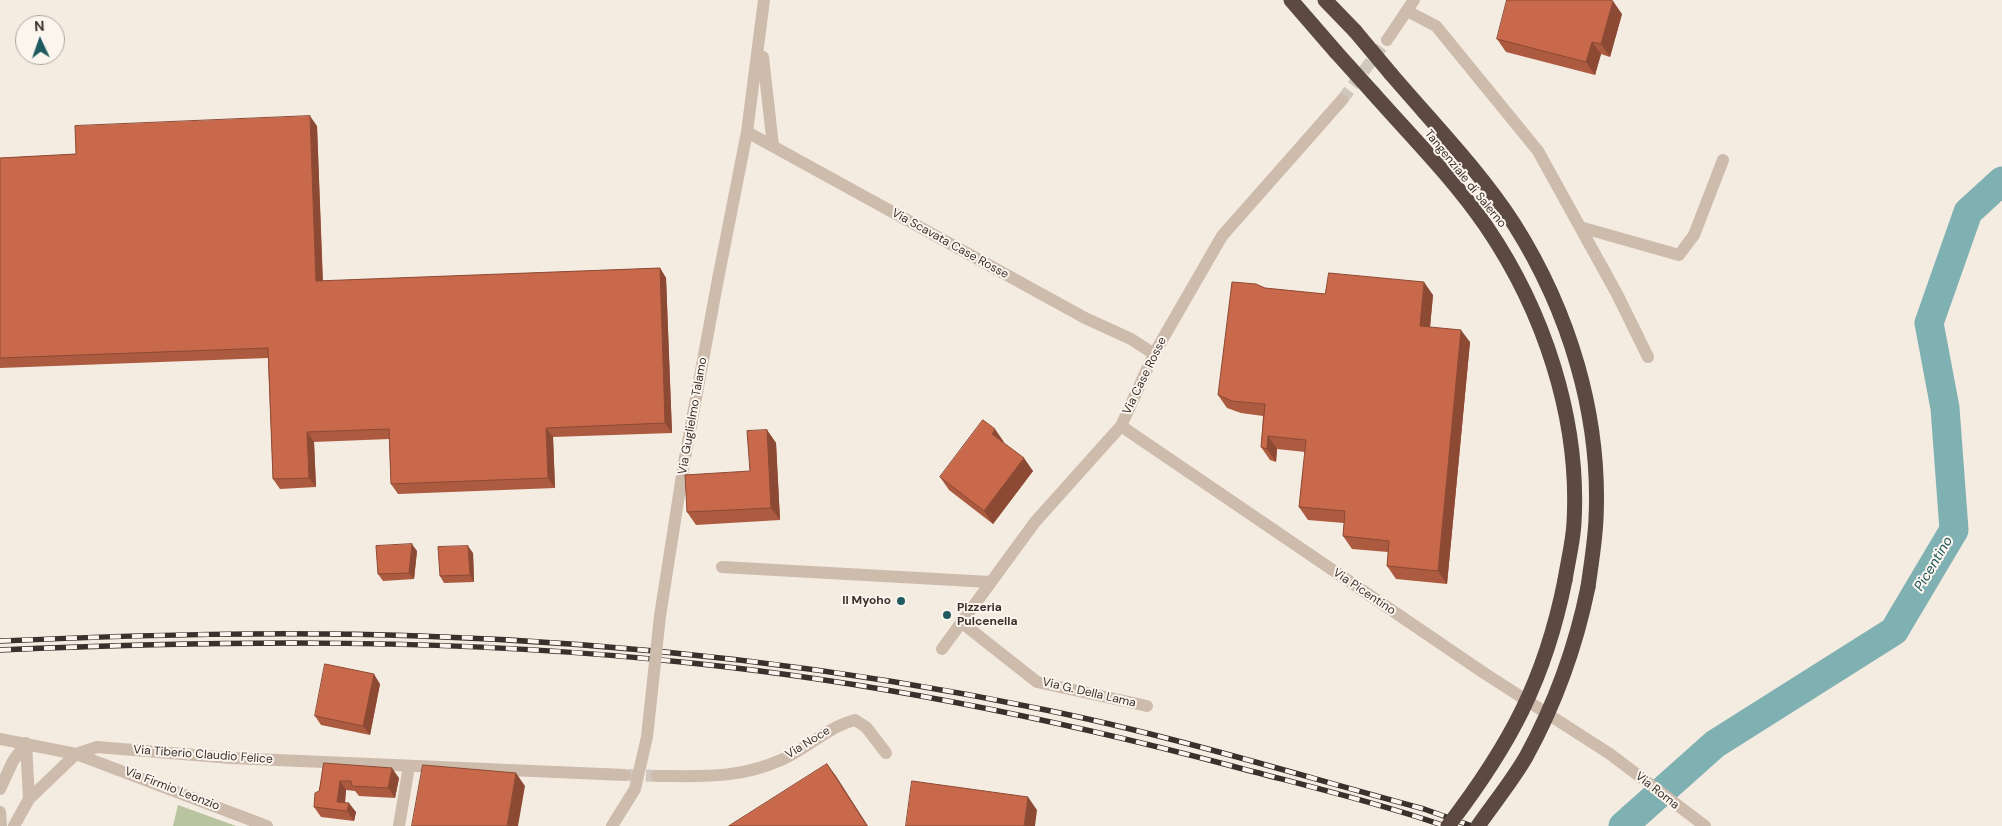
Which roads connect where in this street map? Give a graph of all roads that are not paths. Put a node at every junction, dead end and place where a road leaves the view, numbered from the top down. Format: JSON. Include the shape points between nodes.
{"nodes":[{"id":1,"x":764,"y":0,"type":"edge"},
{"id":2,"x":1291,"y":0,"type":"edge"},
{"id":3,"x":1325,"y":0,"type":"edge"},
{"id":4,"x":1411,"y":5,"type":"edge"},
{"id":5,"x":761,"y":34,"type":"junction"},
{"id":6,"x":1387,"y":40,"type":"tunnel mouth"},
{"id":7,"x":1342,"y":100,"type":"tunnel mouth"},
{"id":8,"x":747,"y":132,"type":"junction"},
{"id":9,"x":773,"y":146,"type":"junction"},
{"id":10,"x":1723,"y":160,"type":"dead end"},
{"id":11,"x":1580,"y":228,"type":"junction"},
{"id":12,"x":1154,"y":354,"type":"junction"},
{"id":13,"x":1648,"y":357,"type":"dead end"},
{"id":14,"x":1121,"y":426,"type":"junction"},
{"id":15,"x":722,"y":567,"type":"dead end"},
{"id":16,"x":990,"y":582,"type":"junction"},
{"id":17,"x":961,"y":622,"type":"junction"},
{"id":18,"x":942,"y":649,"type":"dead end"},
{"id":19,"x":1147,"y":706,"type":"dead end"},
{"id":20,"x":0,"y":739,"type":"edge"},
{"id":21,"x":26,"y":743,"type":"junction"},
{"id":22,"x":886,"y":753,"type":"dead end"},
{"id":23,"x":76,"y":754,"type":"junction"},
{"id":24,"x":1610,"y":754,"type":"joint"},
{"id":25,"x":409,"y":766,"type":"junction"},
{"id":26,"x":626,"y":775,"type":"tunnel mouth"},
{"id":27,"x":657,"y":776,"type":"tunnel mouth"},
{"id":28,"x":0,"y":789,"type":"edge"},
{"id":29,"x":29,"y":799,"type":"junction"},
{"id":30,"x":0,"y":812,"type":"edge"},
{"id":31,"x":1702,"y":825,"type":"edge"},
{"id":32,"x":2,"y":826,"type":"edge"},
{"id":33,"x":14,"y":826,"type":"edge"},
{"id":34,"x":268,"y":826,"type":"edge"},
{"id":35,"x":399,"y":826,"type":"edge"},
{"id":36,"x":612,"y":826,"type":"edge"},
{"id":37,"x":1448,"y":826,"type":"edge"},
{"id":38,"x":1478,"y":826,"type":"edge"}],
"edges":[{"from":1,"to":5,"type":"street","name":"Via Guglielmo Talamo"},
{"from":2,"to":37,"type":"highway","name":"Tangenziale di Salerno","bridge":true,"via":[[1436,163],[1485,225],[1528,299],[1557,377],[1572,465],[1574,523],[1558,616],[1520,719],[1482,781]]},
{"from":3,"to":38,"type":"highway","name":"Tangenziale di Salerno","bridge":true,"via":[[1474,171],[1513,223],[1563,320],[1580,371],[1595,460],[1596,519],[1588,587],[1571,652],[1552,703],[1526,757]]},
{"from":4,"to":6,"type":"street"},
{"from":4,"to":11,"type":"street","via":[[1436,26],[1538,151]]},
{"from":5,"to":8,"type":"street","name":"Via Guglielmo Talamo"},
{"from":5,"to":9,"type":"street"},
{"from":7,"to":12,"type":"street","name":"Via Case Rosse","via":[[1222,236]]},
{"from":8,"to":9,"type":"street","name":"Via Scavata Case Rosse"},
{"from":8,"to":36,"type":"street","name":"Via Guglielmo Talamo","bridge":true,"via":[[684,462],[660,616],[647,737],[635,789]]},
{"from":9,"to":12,"type":"street","name":"Via Scavata Case Rosse"},
{"from":10,"to":11,"type":"street","via":[[1694,235],[1679,255]]},
{"from":11,"to":13,"type":"street"},
{"from":12,"to":14,"type":"street","name":"Via Case Rosse"},
{"from":14,"to":16,"type":"street","name":"Via Case Rosse","via":[[1035,522]]},
{"from":14,"to":24,"type":"street","name":"Via Picentino","via":[[1476,668]]},
{"from":15,"to":16,"type":"street"},
{"from":16,"to":17,"type":"street","name":"Via Case Rosse"},
{"from":17,"to":18,"type":"street","name":"Via Case Rosse"},
{"from":17,"to":19,"type":"street","name":"Via G. Della Lama","via":[[1038,682]]},
{"from":20,"to":21,"type":"street"},
{"from":21,"to":23,"type":"street"},
{"from":21,"to":28,"type":"street"},
{"from":21,"to":29,"type":"street"},
{"from":22,"to":27,"type":"street","name":"Via Noce","via":[[866,727],[854,720],[840,724],[782,760],[744,773],[727,777]]},
{"from":23,"to":25,"type":"street","name":"Via Tiberio Claudio Felice","via":[[98,746],[231,758]]},
{"from":23,"to":29,"type":"street"},
{"from":23,"to":34,"type":"street","name":"Via Firmio Leonzio"},
{"from":24,"to":31,"type":"street","name":"Via Roma"},
{"from":25,"to":26,"type":"street"},
{"from":25,"to":35,"type":"street"},
{"from":29,"to":33,"type":"street"},
{"from":30,"to":32,"type":"street"}]}
